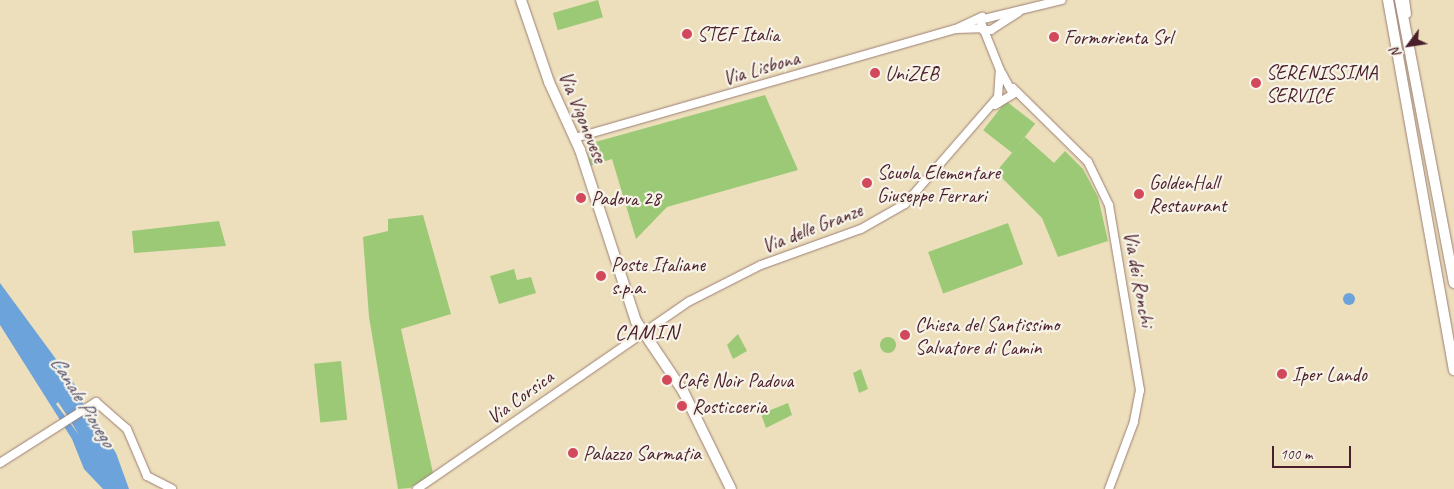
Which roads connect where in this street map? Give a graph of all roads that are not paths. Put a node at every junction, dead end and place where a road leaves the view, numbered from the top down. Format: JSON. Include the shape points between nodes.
{"nodes":[{"id":1,"x":521,"y":0,"type":"edge"},
{"id":2,"x":1062,"y":0,"type":"edge"},
{"id":3,"x":1400,"y":0,"type":"edge"},
{"id":4,"x":1406,"y":0,"type":"edge"},
{"id":5,"x":1387,"y":1,"type":"edge"},
{"id":6,"x":1022,"y":11,"type":"junction"},
{"id":7,"x":985,"y":16,"type":"junction"},
{"id":8,"x":1409,"y":26,"type":"junction"},
{"id":9,"x":994,"y":27,"type":"junction"},
{"id":10,"x":982,"y":29,"type":"junction"},
{"id":11,"x":956,"y":30,"type":"junction"},
{"id":12,"x":996,"y":55,"type":"junction"},
{"id":13,"x":1000,"y":70,"type":"junction"},
{"id":14,"x":1012,"y":87,"type":"junction"},
{"id":15,"x":1000,"y":89,"type":"junction"},
{"id":16,"x":1008,"y":98,"type":"junction"},
{"id":17,"x":1023,"y":103,"type":"junction"},
{"id":18,"x":993,"y":106,"type":"junction"},
{"id":19,"x":575,"y":138,"type":"junction"},
{"id":20,"x":1454,"y":283,"type":"edge"},
{"id":21,"x":641,"y":331,"type":"junction"},
{"id":22,"x":1454,"y":370,"type":"edge"},
{"id":23,"x":0,"y":463,"type":"edge"},
{"id":24,"x":172,"y":489,"type":"edge"},
{"id":25,"x":417,"y":489,"type":"edge"},
{"id":26,"x":731,"y":489,"type":"edge"},
{"id":27,"x":1109,"y":489,"type":"edge"}],
"edges":[{"from":1,"to":19,"type":"main road","name":"Via Vigonovese","via":[[545,71]]},
{"from":2,"to":6,"type":"street","name":"Via Lisbona"},
{"from":3,"to":8,"type":"main road"},
{"from":4,"to":8,"type":"street"},
{"from":5,"to":22,"type":"main road"},
{"from":6,"to":7,"type":"street","name":"Via Lisbona"},
{"from":6,"to":9,"type":"street","name":"Via Lisbona"},
{"from":7,"to":9,"type":"street"},
{"from":7,"to":10,"type":"street"},
{"from":7,"to":11,"type":"street","name":"Via Lisbona"},
{"from":8,"to":20,"type":"main road"},
{"from":9,"to":10,"type":"street","name":"Via Lisbona"},
{"from":9,"to":12,"type":"street"},
{"from":10,"to":11,"type":"street","name":"Via Lisbona"},
{"from":10,"to":12,"type":"street"},
{"from":11,"to":19,"type":"street","name":"Via Lisbona"},
{"from":12,"to":13,"type":"street"},
{"from":13,"to":14,"type":"street"},
{"from":13,"to":15,"type":"street"},
{"from":14,"to":15,"type":"street"},
{"from":14,"to":16,"type":"street"},
{"from":14,"to":17,"type":"street","name":"Via dei Ronchi"},
{"from":15,"to":16,"type":"street"},
{"from":15,"to":18,"type":"street","name":"Via delle Granze"},
{"from":16,"to":17,"type":"street","name":"Via dei Ronchi"},
{"from":16,"to":18,"type":"street","name":"Via delle Granze"},
{"from":17,"to":27,"type":"street","name":"Via dei Ronchi","via":[[1088,162],[1109,204],[1140,390],[1134,422]]},
{"from":18,"to":21,"type":"street","name":"Via delle Granze","via":[[926,185],[887,215],[761,265]]},
{"from":19,"to":21,"type":"main road","name":"Via Vigonovese"},
{"from":21,"to":25,"type":"street","name":"Via Corsica"},
{"from":21,"to":26,"type":"main road","name":"Via Vigonovese","via":[[683,392]]},
{"from":23,"to":24,"type":"street","via":[[89,404],[100,403],[118,418],[144,471]]}]}
